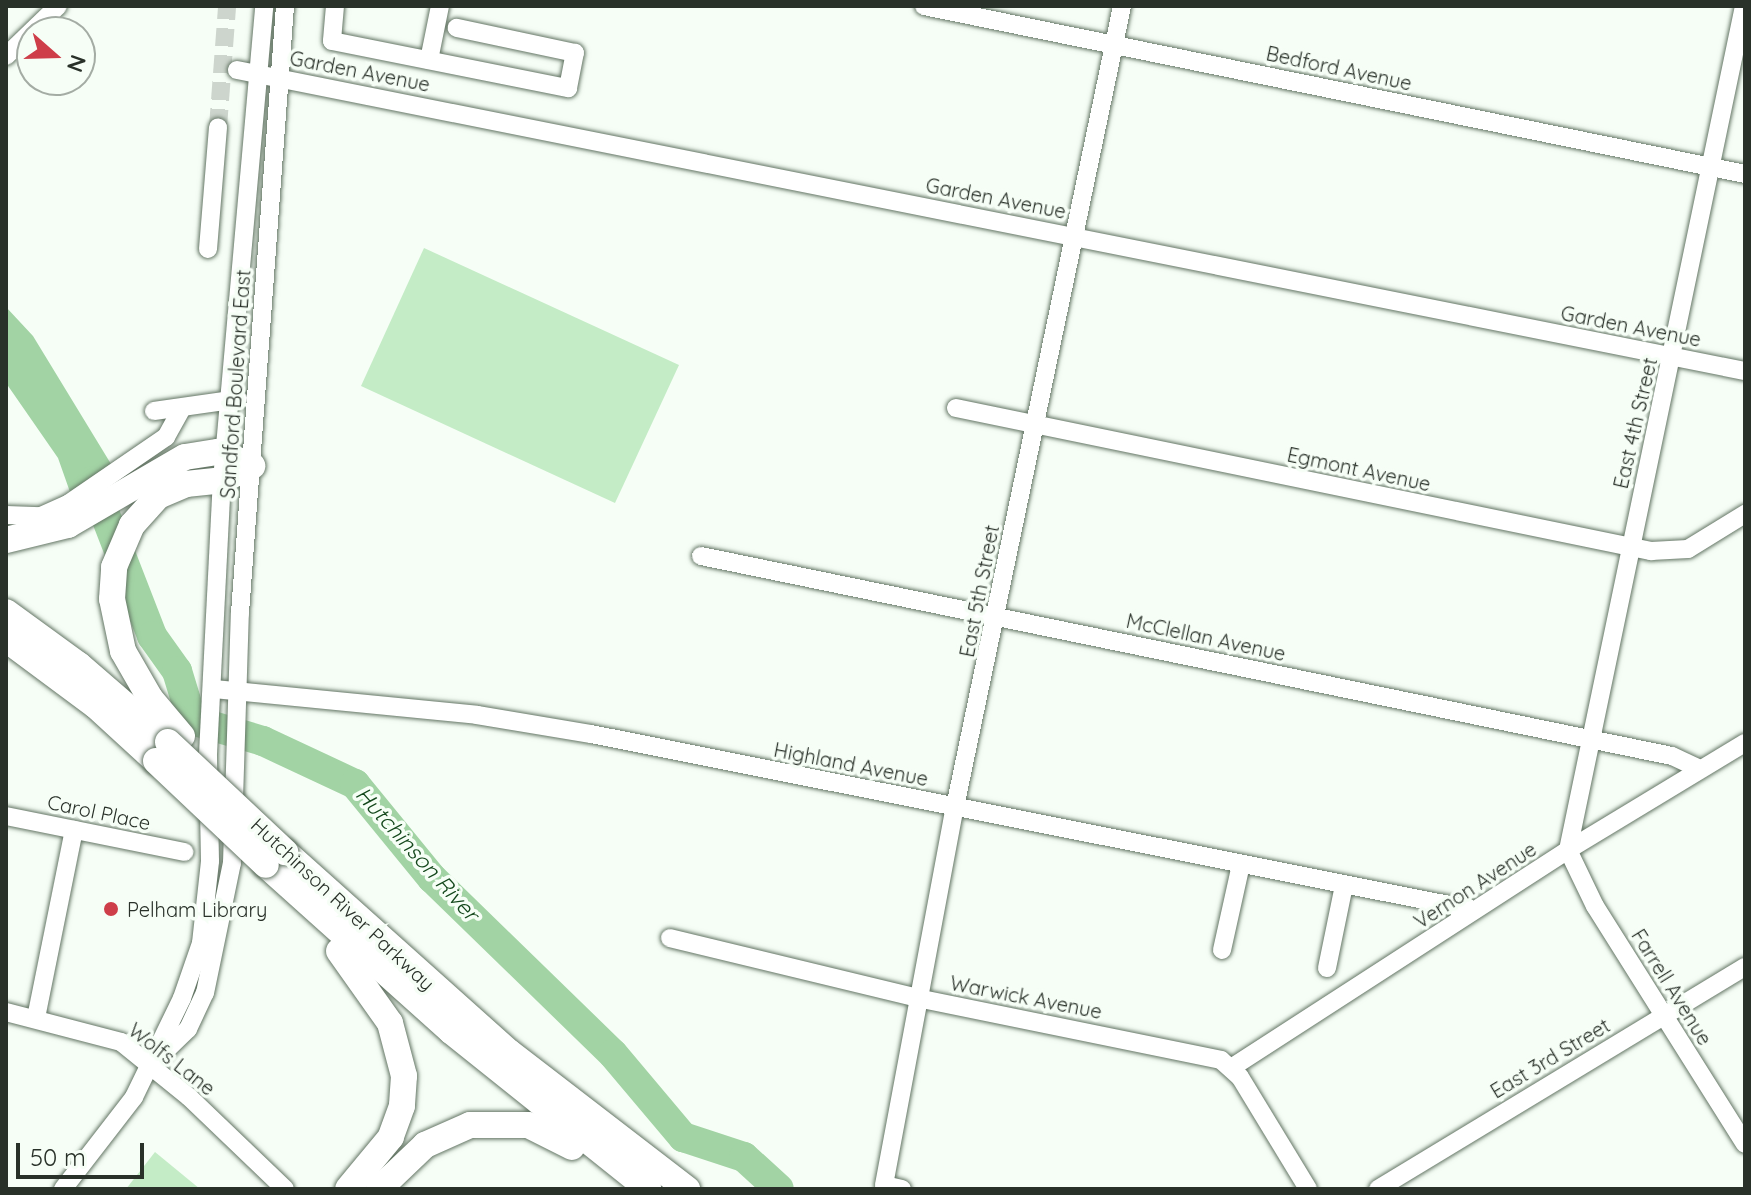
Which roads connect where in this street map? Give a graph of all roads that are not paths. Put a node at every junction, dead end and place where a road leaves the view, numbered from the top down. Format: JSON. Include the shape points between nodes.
{"nodes":[{"id":1,"x":58,"y":6,"type":"edge"},
{"id":2,"x":264,"y":6,"type":"edge"},
{"id":3,"x":285,"y":6,"type":"edge"},
{"id":4,"x":335,"y":6,"type":"edge"},
{"id":5,"x":440,"y":6,"type":"edge"},
{"id":6,"x":924,"y":6,"type":"edge"},
{"id":7,"x":1122,"y":6,"type":"edge"},
{"id":8,"x":1744,"y":6,"type":"edge"},
{"id":9,"x":457,"y":28,"type":"dead end"},
{"id":10,"x":1114,"y":43,"type":"junction"},
{"id":11,"x":6,"y":56,"type":"edge"},
{"id":12,"x":429,"y":60,"type":"junction"},
{"id":13,"x":237,"y":70,"type":"dead end"},
{"id":14,"x":259,"y":74,"type":"junction"},
{"id":15,"x":279,"y":77,"type":"junction"},
{"id":16,"x":218,"y":127,"type":"tunnel mouth"},
{"id":17,"x":1710,"y":170,"type":"junction"},
{"id":18,"x":1745,"y":174,"type":"edge"},
{"id":19,"x":1075,"y":237,"type":"junction"},
{"id":20,"x":224,"y":256,"type":"junction"},
{"id":21,"x":1673,"y":357,"type":"junction"},
{"id":22,"x":1745,"y":371,"type":"edge"},
{"id":23,"x":229,"y":399,"type":"junction"},
{"id":24,"x":257,"y":399,"type":"junction"},
{"id":25,"x":956,"y":408,"type":"dead end"},
{"id":26,"x":181,"y":410,"type":"junction"},
{"id":27,"x":154,"y":411,"type":"dead end"},
{"id":28,"x":1033,"y":424,"type":"junction"},
{"id":29,"x":226,"y":453,"type":"junction"},
{"id":30,"x":252,"y":466,"type":"junction"},
{"id":31,"x":149,"y":476,"type":"junction"},
{"id":32,"x":222,"y":480,"type":"junction"},
{"id":33,"x":74,"y":511,"type":"junction"},
{"id":34,"x":1745,"y":514,"type":"edge"},
{"id":35,"x":6,"y":515,"type":"edge"},
{"id":36,"x":6,"y":540,"type":"edge"},
{"id":37,"x":1629,"y":547,"type":"junction"},
{"id":38,"x":701,"y":556,"type":"dead end"},
{"id":39,"x":6,"y":612,"type":"edge"},
{"id":40,"x":997,"y":617,"type":"junction"},
{"id":41,"x":6,"y":639,"type":"edge"},
{"id":42,"x":214,"y":693,"type":"junction"},
{"id":43,"x":237,"y":696,"type":"junction"},
{"id":44,"x":1589,"y":738,"type":"junction"},
{"id":45,"x":1745,"y":743,"type":"edge"},
{"id":46,"x":169,"y":746,"type":"junction"},
{"id":47,"x":1700,"y":769,"type":"junction"},
{"id":48,"x":955,"y":807,"type":"junction"},
{"id":49,"x":6,"y":816,"type":"edge"},
{"id":50,"x":74,"y":830,"type":"junction"},
{"id":51,"x":1568,"y":850,"type":"junction"},
{"id":52,"x":184,"y":852,"type":"dead end"},
{"id":53,"x":275,"y":858,"type":"junction"},
{"id":54,"x":1241,"y":864,"type":"junction"},
{"id":55,"x":1344,"y":885,"type":"junction"},
{"id":56,"x":294,"y":890,"type":"junction"},
{"id":57,"x":1474,"y":910,"type":"junction"},
{"id":58,"x":670,"y":938,"type":"dead end"},
{"id":59,"x":1222,"y":950,"type":"dead end"},
{"id":60,"x":1745,"y":967,"type":"edge"},
{"id":61,"x":1327,"y":968,"type":"dead end"},
{"id":62,"x":922,"y":999,"type":"junction"},
{"id":63,"x":6,"y":1012,"type":"edge"},
{"id":64,"x":1664,"y":1016,"type":"junction"},
{"id":65,"x":36,"y":1018,"type":"junction"},
{"id":66,"x":149,"y":1066,"type":"junction"},
{"id":67,"x":1231,"y":1068,"type":"junction"},
{"id":68,"x":1745,"y":1144,"type":"edge"},
{"id":69,"x":893,"y":1187,"type":"edge"},
{"id":70,"x":63,"y":1189,"type":"edge"},
{"id":71,"x":285,"y":1189,"type":"edge"},
{"id":72,"x":348,"y":1189,"type":"edge"},
{"id":73,"x":379,"y":1189,"type":"edge"},
{"id":74,"x":647,"y":1189,"type":"edge"},
{"id":75,"x":687,"y":1189,"type":"edge"},
{"id":76,"x":1308,"y":1189,"type":"edge"},
{"id":77,"x":1378,"y":1189,"type":"edge"}],
"edges":[{"from":1,"to":11,"type":"street"},
{"from":2,"to":14,"type":"street","name":"Sandford Boulevard East"},
{"from":3,"to":15,"type":"street","name":"Sandford Boulevard East"},
{"from":4,"to":12,"type":"street","via":[[332,41]]},
{"from":5,"to":12,"type":"street"},
{"from":6,"to":10,"type":"street","name":"Bedford Avenue"},
{"from":7,"to":10,"type":"street","name":"East 5th Street"},
{"from":8,"to":17,"type":"street","name":"East 4th Street"},
{"from":9,"to":12,"type":"street","via":[[575,53],[568,88]]},
{"from":10,"to":17,"type":"street","name":"Bedford Avenue"},
{"from":10,"to":19,"type":"street","name":"East 5th Street"},
{"from":13,"to":14,"type":"street","name":"Garden Avenue"},
{"from":14,"to":15,"type":"street","name":"Garden Avenue"},
{"from":14,"to":20,"type":"street","name":"Sandford Boulevard East"},
{"from":15,"to":19,"type":"street","name":"Garden Avenue"},
{"from":15,"to":24,"type":"street","name":"Sandford Boulevard East"},
{"from":16,"to":20,"type":"street"},
{"from":17,"to":18,"type":"street","name":"Bedford Avenue"},
{"from":17,"to":21,"type":"street","name":"East 4th Street"},
{"from":19,"to":21,"type":"street","name":"Garden Avenue"},
{"from":19,"to":28,"type":"street","name":"East 5th Street"},
{"from":20,"to":23,"type":"street","name":"Sandford Boulevard East"},
{"from":21,"to":22,"type":"street","name":"Garden Avenue"},
{"from":21,"to":37,"type":"street","name":"East 4th Street"},
{"from":23,"to":24,"type":"street"},
{"from":23,"to":26,"type":"street"},
{"from":23,"to":29,"type":"street","name":"Sandford Boulevard East"},
{"from":24,"to":30,"type":"street","name":"Sandford Boulevard East"},
{"from":25,"to":28,"type":"street","name":"Egmont Avenue"},
{"from":26,"to":27,"type":"street"},
{"from":26,"to":31,"type":"street"},
{"from":28,"to":37,"type":"street","name":"Egmont Avenue"},
{"from":28,"to":40,"type":"street","name":"East 5th Street"},
{"from":29,"to":30,"type":"highway"},
{"from":29,"to":31,"type":"highway","via":[[192,455]]},
{"from":29,"to":32,"type":"street","name":"Sandford Boulevard East"},
{"from":30,"to":32,"type":"highway"},
{"from":30,"to":43,"type":"street","name":"Sandford Boulevard East"},
{"from":31,"to":32,"type":"highway","via":[[186,484]]},
{"from":31,"to":33,"type":"highway"},
{"from":31,"to":46,"type":"highway","via":[[123,541],[112,599],[129,665]]},
{"from":32,"to":42,"type":"street","name":"Sandford Boulevard East"},
{"from":33,"to":35,"type":"street"},
{"from":33,"to":36,"type":"highway","via":[[46,533]]},
{"from":34,"to":37,"type":"street","name":"Egmont Avenue","via":[[1688,549]]},
{"from":37,"to":44,"type":"street","name":"East 4th Street"},
{"from":38,"to":40,"type":"street","name":"McClellan Avenue"},
{"from":39,"to":46,"type":"highway","name":"Hutchinson River Parkway"},
{"from":40,"to":44,"type":"street","name":"McClellan Avenue"},
{"from":40,"to":48,"type":"street","name":"East 5th Street"},
{"from":41,"to":46,"type":"highway","name":"Hutchinson River Parkway","via":[[86,699]]},
{"from":42,"to":43,"type":"street","name":"Highland Avenue"},
{"from":42,"to":66,"type":"street","name":"Sandford Boulevard East","via":[[208,754],[210,861],[201,943]]},
{"from":43,"to":48,"type":"street","name":"Highland Avenue","via":[[477,715]]},
{"from":43,"to":66,"type":"street","name":"Sandford Boulevard East","via":[[232,863],[217,954],[188,1029]]},
{"from":44,"to":47,"type":"street","name":"McClellan Avenue","via":[[1672,756]]},
{"from":44,"to":51,"type":"street","name":"East 4th Street"},
{"from":45,"to":47,"type":"street","name":"Vernon Avenue"},
{"from":46,"to":53,"type":"highway","name":"Hutchinson River Parkway","bridge":true},
{"from":46,"to":53,"type":"highway","bridge":true,"via":[[243,794]]},
{"from":47,"to":51,"type":"street","name":"Vernon Avenue"},
{"from":48,"to":54,"type":"street","name":"Highland Avenue"},
{"from":48,"to":62,"type":"street","name":"East 5th Street"},
{"from":49,"to":50,"type":"street","name":"Carol Place"},
{"from":50,"to":52,"type":"street","name":"Carol Place"},
{"from":50,"to":65,"type":"street"},
{"from":51,"to":57,"type":"street","name":"Vernon Avenue"},
{"from":51,"to":64,"type":"street","name":"Farrell Avenue","via":[[1595,906]]},
{"from":53,"to":56,"type":"highway","name":"Hutchinson River Parkway"},
{"from":53,"to":75,"type":"highway","name":"Hutchinson River Parkway","via":[[482,1030]]},
{"from":54,"to":55,"type":"street","name":"Highland Avenue"},
{"from":54,"to":59,"type":"street"},
{"from":55,"to":57,"type":"street","name":"Highland Avenue"},
{"from":55,"to":61,"type":"street"},
{"from":56,"to":72,"type":"highway","via":[[376,998],[395,1034],[403,1065],[404,1097],[391,1137]]},
{"from":56,"to":74,"type":"highway","name":"Hutchinson River Parkway","via":[[451,1031]]},
{"from":57,"to":67,"type":"street","name":"Vernon Avenue"},
{"from":58,"to":62,"type":"street","name":"Warwick Avenue"},
{"from":60,"to":64,"type":"street","name":"East 3rd Street"},
{"from":62,"to":67,"type":"street","name":"Warwick Avenue","via":[[1198,1053]]},
{"from":62,"to":69,"type":"street","name":"East 5th Street"},
{"from":63,"to":65,"type":"street","name":"Wolfs Lane"},
{"from":64,"to":68,"type":"street","name":"Farrell Avenue"},
{"from":64,"to":77,"type":"street","name":"East 3rd Street"},
{"from":65,"to":66,"type":"street","name":"Wolfs Lane","via":[[121,1042]]},
{"from":66,"to":70,"type":"street","via":[[134,1097]]},
{"from":66,"to":71,"type":"street","name":"Wolfs Lane"},
{"from":67,"to":76,"type":"street"},
{"from":73,"to":74,"type":"highway","via":[[439,1137],[498,1123],[544,1131]]}]}
